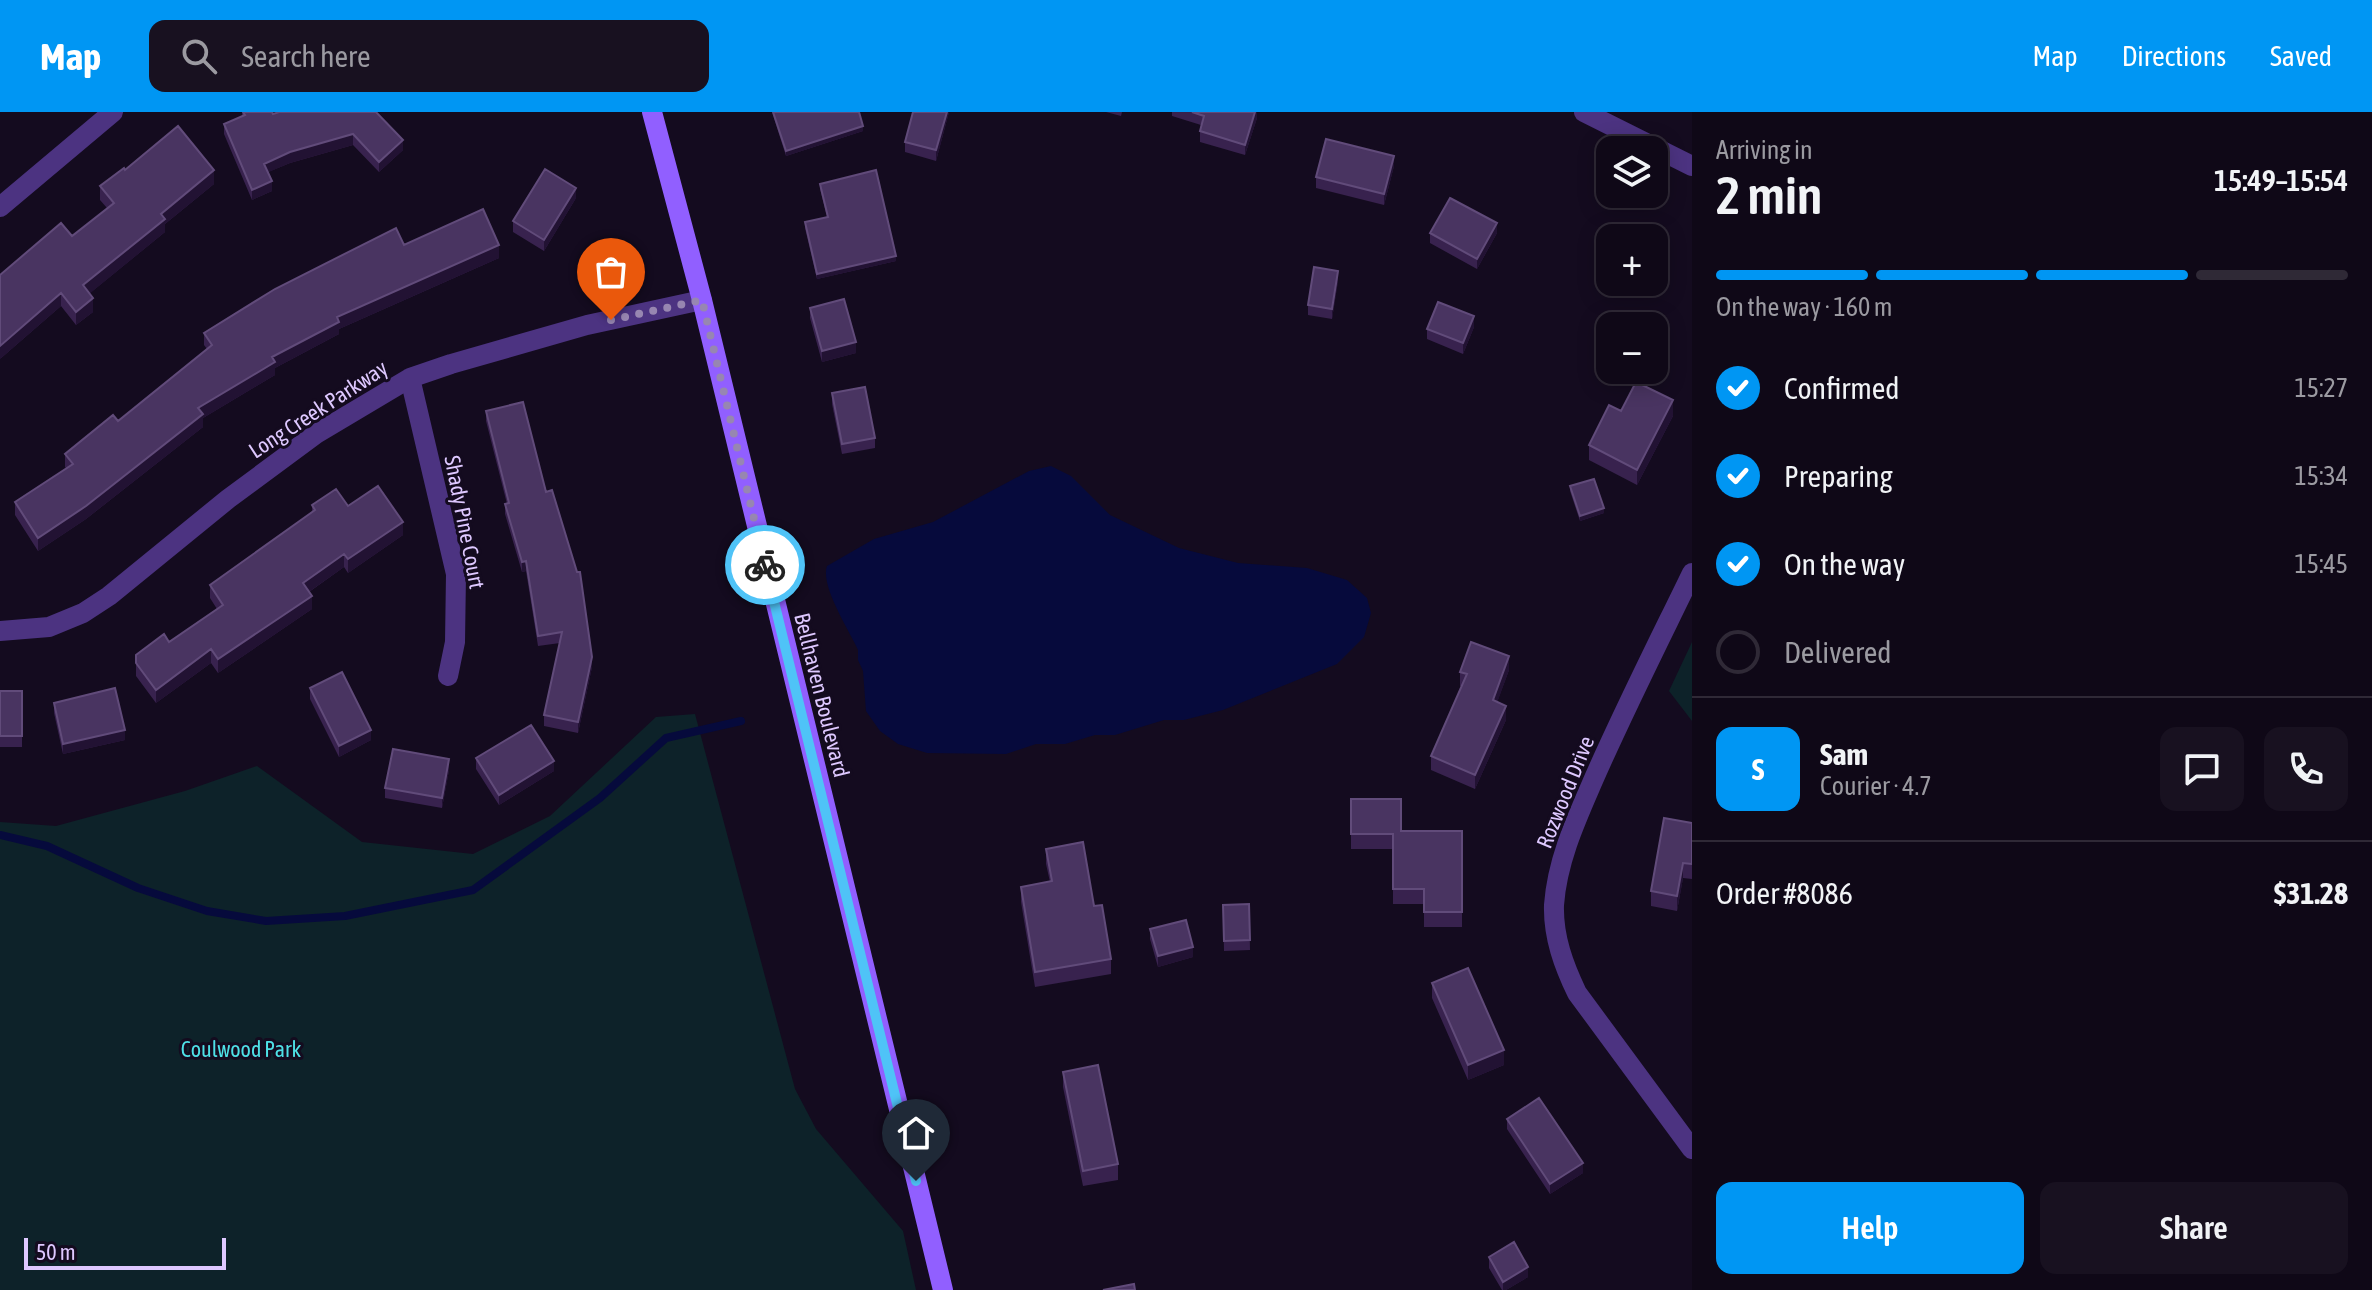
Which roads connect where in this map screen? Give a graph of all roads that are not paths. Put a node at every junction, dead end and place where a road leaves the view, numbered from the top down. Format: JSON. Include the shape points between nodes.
{"nodes":[{"id":1,"x":113,"y":112,"type":"edge"},
{"id":2,"x":652,"y":112,"type":"edge"},
{"id":3,"x":1584,"y":112,"type":"edge"},
{"id":4,"x":1692,"y":166,"type":"edge"},
{"id":5,"x":0,"y":207,"type":"edge"},
{"id":6,"x":702,"y":300,"type":"junction"},
{"id":7,"x":410,"y":378,"type":"junction"},
{"id":8,"x":1692,"y":573,"type":"edge"},
{"id":9,"x":0,"y":631,"type":"edge"},
{"id":10,"x":448,"y":676,"type":"dead end"},
{"id":11,"x":1692,"y":1149,"type":"edge"},
{"id":12,"x":943,"y":1290,"type":"edge"}],
"edges":[{"from":1,"to":5,"type":"street"},
{"from":2,"to":6,"type":"main road","name":"Bellhaven Boulevard"},
{"from":3,"to":4,"type":"street"},
{"from":6,"to":7,"type":"street","name":"Long Creek Parkway","via":[[587,325]]},
{"from":6,"to":12,"type":"main road","name":"Bellhaven Boulevard"},
{"from":7,"to":9,"type":"street","name":"Long Creek Parkway","via":[[316,434],[83,613],[49,627]]},
{"from":7,"to":10,"type":"street","name":"Shady Pine Court","via":[[456,574],[455,642]]},
{"from":8,"to":11,"type":"street","name":"Rozwood Drive","via":[[1570,836],[1554,907],[1563,964],[1577,993]]}]}
